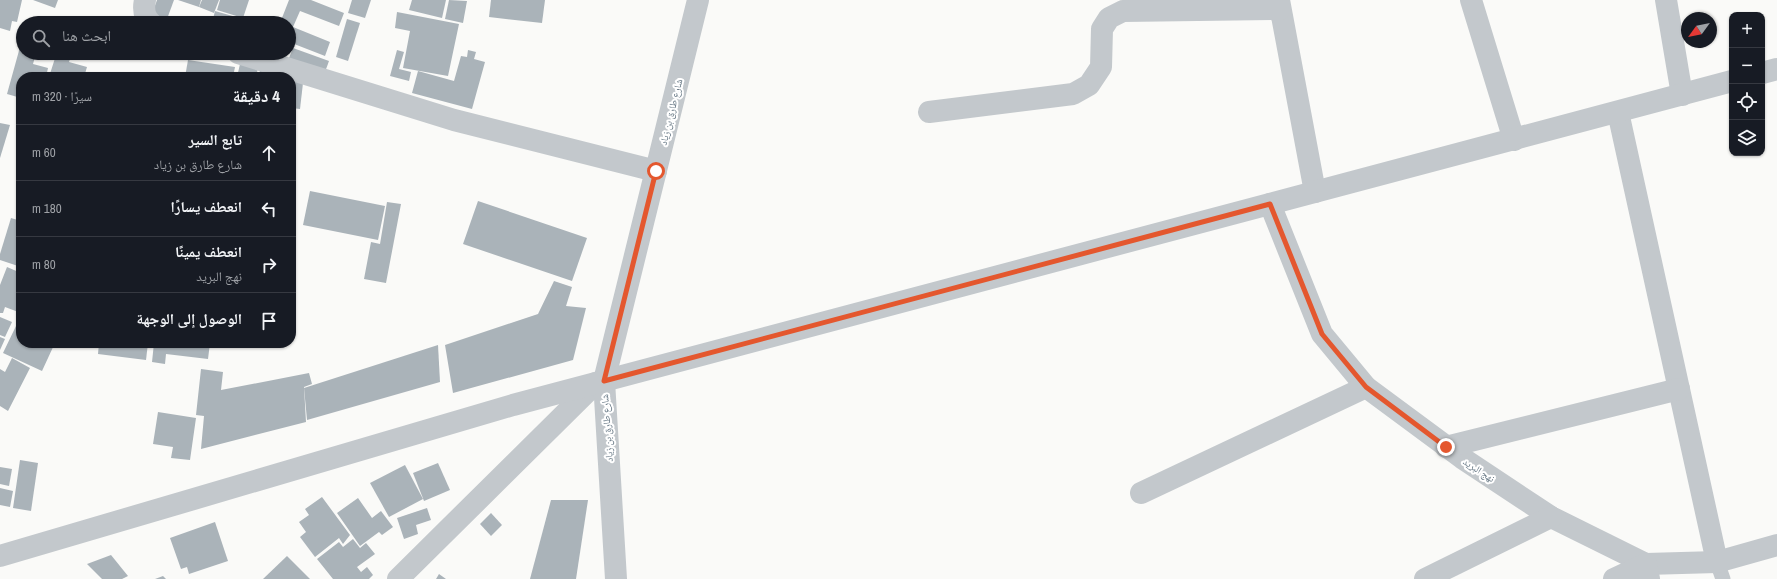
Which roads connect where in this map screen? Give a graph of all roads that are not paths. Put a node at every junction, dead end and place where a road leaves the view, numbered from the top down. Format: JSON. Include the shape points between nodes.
{"nodes":[{"id":1,"x":145,"y":0,"type":"edge"},
{"id":2,"x":698,"y":0,"type":"edge"},
{"id":3,"x":1471,"y":0,"type":"edge"},
{"id":4,"x":1666,"y":0,"type":"edge"},
{"id":5,"x":1280,"y":4,"type":"edge"},
{"id":6,"x":146,"y":16,"type":"edge"},
{"id":7,"x":261,"y":60,"type":"edge"},
{"id":8,"x":1777,"y":69,"type":"edge"},
{"id":9,"x":1765,"y":72,"type":"edge"},
{"id":10,"x":1729,"y":82,"type":"edge"},
{"id":11,"x":1682,"y":95,"type":"junction"},
{"id":12,"x":929,"y":112,"type":"dead end"},
{"id":13,"x":1618,"y":112,"type":"junction"},
{"id":14,"x":1514,"y":140,"type":"junction"},
{"id":15,"x":656,"y":171,"type":"junction"},
{"id":16,"x":1315,"y":192,"type":"junction"},
{"id":17,"x":1270,"y":204,"type":"junction"},
{"id":18,"x":600,"y":382,"type":"junction"},
{"id":19,"x":1366,"y":387,"type":"junction"},
{"id":20,"x":1679,"y":389,"type":"junction"},
{"id":21,"x":1446,"y":447,"type":"junction"},
{"id":22,"x":1142,"y":493,"type":"dead end"},
{"id":23,"x":1551,"y":517,"type":"junction"},
{"id":24,"x":1777,"y":545,"type":"edge"},
{"id":25,"x":0,"y":556,"type":"edge"},
{"id":26,"x":1720,"y":570,"type":"edge"},
{"id":27,"x":1647,"y":571,"type":"edge"},
{"id":28,"x":398,"y":579,"type":"edge"},
{"id":29,"x":616,"y":579,"type":"edge"},
{"id":30,"x":1425,"y":579,"type":"edge"},
{"id":31,"x":1614,"y":579,"type":"edge"}],
"edges":[{"from":1,"to":6,"type":"street"},
{"from":2,"to":15,"type":"street","name":"شارع طارق بن زياد"},
{"from":3,"to":14,"type":"street"},
{"from":4,"to":11,"type":"street"},
{"from":5,"to":12,"type":"street","via":[[1123,12],[1109,18],[1102,30],[1101,67],[1089,85],[1073,94]]},
{"from":5,"to":16,"type":"street"},
{"from":7,"to":15,"type":"street","via":[[454,120]]},
{"from":8,"to":9,"type":"street"},
{"from":10,"to":11,"type":"street"},
{"from":11,"to":13,"type":"street"},
{"from":13,"to":14,"type":"street"},
{"from":13,"to":20,"type":"street"},
{"from":14,"to":16,"type":"street"},
{"from":15,"to":18,"type":"street","name":"شارع طارق بن زياد"},
{"from":16,"to":17,"type":"street"},
{"from":17,"to":18,"type":"street"},
{"from":17,"to":19,"type":"street","name":"نهج البريد","via":[[1322,334]]},
{"from":18,"to":25,"type":"street"},
{"from":18,"to":28,"type":"street"},
{"from":18,"to":29,"type":"street","name":"شارع طارق بن زياد"},
{"from":19,"to":21,"type":"street","name":"نهج البريد"},
{"from":19,"to":22,"type":"street"},
{"from":20,"to":21,"type":"street"},
{"from":20,"to":26,"type":"street"},
{"from":21,"to":23,"type":"street","name":"نهج البريد"},
{"from":23,"to":27,"type":"street","name":"نهج البريد"},
{"from":23,"to":30,"type":"street"},
{"from":24,"to":26,"type":"street","name":"نهج البريد"},
{"from":26,"to":27,"type":"street","name":"نهج البريد"},
{"from":27,"to":31,"type":"street"}]}
